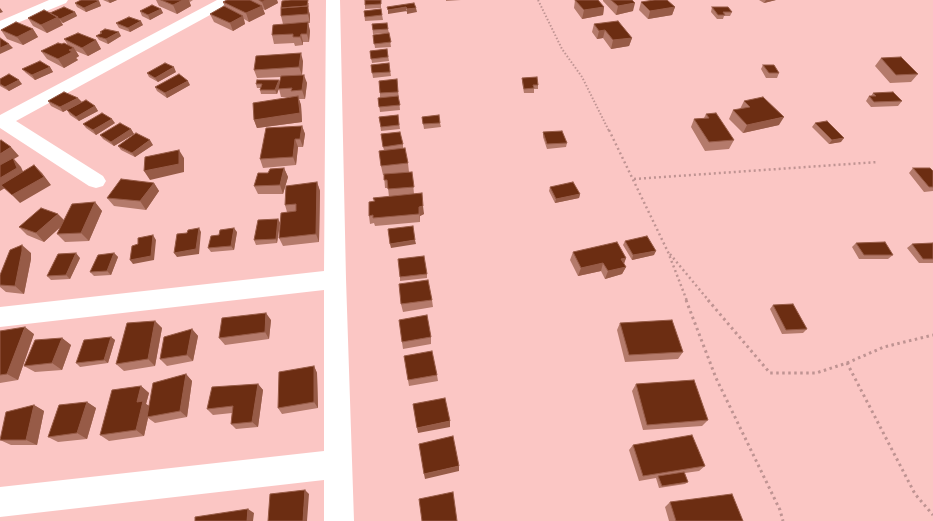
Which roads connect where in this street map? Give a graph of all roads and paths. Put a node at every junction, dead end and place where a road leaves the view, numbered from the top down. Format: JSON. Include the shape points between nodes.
{"nodes":[{"id":1,"x":61,"y":0,"type":"edge"},
{"id":2,"x":227,"y":0,"type":"edge"},
{"id":3,"x":333,"y":0,"type":"edge"},
{"id":4,"x":538,"y":0,"type":"edge"},
{"id":5,"x":0,"y":26,"type":"edge"},
{"id":6,"x":1,"y":121,"type":"edge"},
{"id":7,"x":878,"y":162,"type":"dead end"},
{"id":8,"x":634,"y":179,"type":"junction"},
{"id":9,"x":96,"y":181,"type":"dead end"},
{"id":10,"x":668,"y":252,"type":"junction"},
{"id":11,"x":335,"y":279,"type":"junction"},
{"id":12,"x":0,"y":317,"type":"edge"},
{"id":13,"x":933,"y":335,"type":"edge"},
{"id":14,"x":847,"y":363,"type":"junction"},
{"id":15,"x":337,"y":464,"type":"junction"},
{"id":16,"x":0,"y":502,"type":"edge"},
{"id":17,"x":933,"y":515,"type":"edge"},
{"id":18,"x":339,"y":521,"type":"edge"},
{"id":19,"x":783,"y":521,"type":"edge"}],
"edges":[{"from":1,"to":5,"type":"street"},
{"from":2,"to":6,"type":"street"},
{"from":3,"to":11,"type":"street"},
{"from":4,"to":8,"type":"path","via":[[562,49],[582,77]]},
{"from":6,"to":9,"type":"street"},
{"from":7,"to":8,"type":"path"},
{"from":8,"to":10,"type":"path"},
{"from":10,"to":14,"type":"path","via":[[770,373],[816,372]]},
{"from":10,"to":19,"type":"path","via":[[716,378]]},
{"from":11,"to":12,"type":"street"},
{"from":11,"to":15,"type":"street"},
{"from":13,"to":14,"type":"path","via":[[884,347]]},
{"from":14,"to":17,"type":"path","via":[[915,494]]},
{"from":15,"to":16,"type":"street"},
{"from":15,"to":18,"type":"street"}]}
